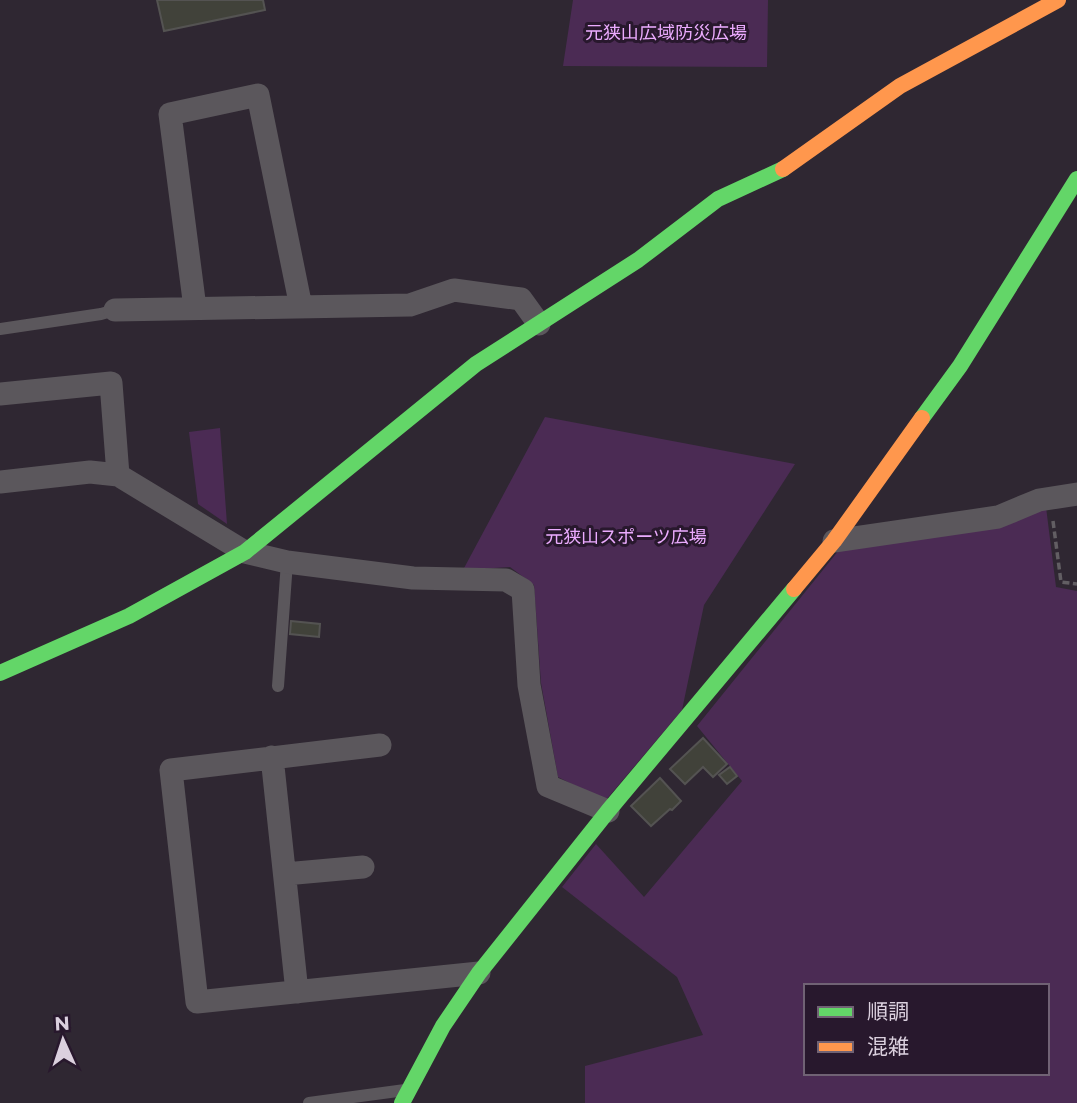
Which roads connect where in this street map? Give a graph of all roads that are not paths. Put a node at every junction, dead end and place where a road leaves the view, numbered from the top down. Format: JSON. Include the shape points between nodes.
{"nodes":[{"id":1,"x":1058,"y":0,"type":"edge"},
{"id":2,"x":1077,"y":179,"type":"edge"},
{"id":3,"x":302,"y":307,"type":"junction"},
{"id":4,"x":195,"y":308,"type":"junction"},
{"id":5,"x":115,"y":310,"type":"joint"},
{"id":6,"x":539,"y":324,"type":"junction"},
{"id":7,"x":0,"y":329,"type":"edge"},
{"id":8,"x":0,"y":394,"type":"edge"},
{"id":9,"x":118,"y":475,"type":"junction"},
{"id":10,"x":0,"y":482,"type":"edge"},
{"id":11,"x":1077,"y":494,"type":"edge"},
{"id":12,"x":834,"y":541,"type":"junction"},
{"id":13,"x":245,"y":552,"type":"junction"},
{"id":14,"x":287,"y":562,"type":"junction"},
{"id":15,"x":0,"y":673,"type":"edge"},
{"id":16,"x":278,"y":686,"type":"dead end"},
{"id":17,"x":380,"y":745,"type":"dead end"},
{"id":18,"x":272,"y":757,"type":"junction"},
{"id":19,"x":608,"y":811,"type":"junction"},
{"id":20,"x":363,"y":867,"type":"dead end"},
{"id":21,"x":285,"y":874,"type":"junction"},
{"id":22,"x":479,"y":973,"type":"junction"},
{"id":23,"x":298,"y":992,"type":"junction"},
{"id":24,"x":405,"y":1096,"type":"edge"},
{"id":25,"x":309,"y":1103,"type":"edge"}],
"edges":[{"from":1,"to":6,"type":"street","via":[[900,86],[787,167],[718,200],[638,260]]},
{"from":2,"to":12,"type":"street","via":[[960,366]]},
{"from":3,"to":4,"type":"street"},
{"from":3,"to":4,"type":"street","via":[[258,95],[170,114]]},
{"from":3,"to":6,"type":"street","via":[[410,305],[454,290],[521,299]]},
{"from":4,"to":5,"type":"street"},
{"from":5,"to":7,"type":"lane"},
{"from":6,"to":13,"type":"street","via":[[476,364]]},
{"from":8,"to":9,"type":"street","via":[[111,383]]},
{"from":9,"to":10,"type":"street","via":[[90,472]]},
{"from":9,"to":13,"type":"street"},
{"from":11,"to":12,"type":"street","via":[[1039,500],[998,517]]},
{"from":12,"to":19,"type":"street"},
{"from":13,"to":14,"type":"street"},
{"from":13,"to":15,"type":"street","via":[[129,615]]},
{"from":14,"to":16,"type":"lane"},
{"from":14,"to":19,"type":"street","via":[[413,578],[506,580],[523,590],[529,685],[548,786]]},
{"from":17,"to":18,"type":"street"},
{"from":18,"to":21,"type":"street"},
{"from":18,"to":23,"type":"street","via":[[172,769],[197,1002]]},
{"from":19,"to":22,"type":"street"},
{"from":20,"to":21,"type":"street"},
{"from":21,"to":23,"type":"street"},
{"from":22,"to":23,"type":"street"},
{"from":22,"to":24,"type":"street","via":[[443,1026]]},
{"from":24,"to":25,"type":"lane"}]}
